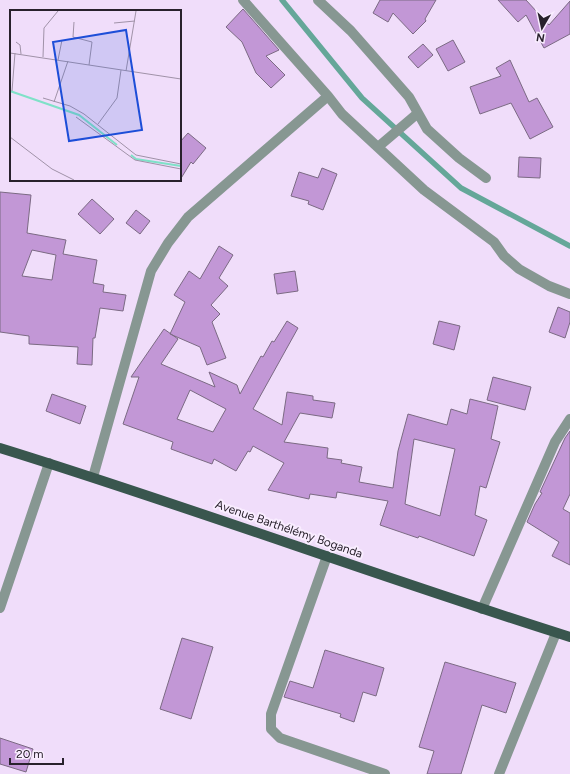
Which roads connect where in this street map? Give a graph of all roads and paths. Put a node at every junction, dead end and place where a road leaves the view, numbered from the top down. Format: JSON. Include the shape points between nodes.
{"nodes":[{"id":1,"x":243,"y":0,"type":"edge"},
{"id":2,"x":318,"y":0,"type":"edge"},
{"id":3,"x":328,"y":96,"type":"junction"},
{"id":4,"x":418,"y":113,"type":"junction"},
{"id":5,"x":378,"y":147,"type":"junction"},
{"id":6,"x":486,"y":178,"type":"dead end"},
{"id":7,"x":570,"y":294,"type":"edge"},
{"id":8,"x":570,"y":419,"type":"edge"},
{"id":9,"x":0,"y":448,"type":"edge"},
{"id":10,"x":49,"y":463,"type":"junction"},
{"id":11,"x":93,"y":477,"type":"junction"},
{"id":12,"x":327,"y":556,"type":"junction"},
{"id":13,"x":0,"y":608,"type":"edge"},
{"id":14,"x":482,"y":609,"type":"junction"},
{"id":15,"x":556,"y":632,"type":"junction"},
{"id":16,"x":570,"y":637,"type":"edge"},
{"id":17,"x":385,"y":774,"type":"edge"},
{"id":18,"x":499,"y":774,"type":"edge"}],
"edges":[{"from":1,"to":3,"type":"street"},
{"from":2,"to":4,"type":"street","via":[[350,31],[409,97]]},
{"from":3,"to":5,"type":"street","via":[[342,114]]},
{"from":3,"to":11,"type":"street","via":[[188,217],[150,271]]},
{"from":4,"to":5,"type":"street"},
{"from":4,"to":6,"type":"street","via":[[427,128],[459,158]]},
{"from":5,"to":7,"type":"street","via":[[424,190],[494,242],[504,256],[519,269],[549,286]]},
{"from":8,"to":14,"type":"street","via":[[555,442]]},
{"from":9,"to":10,"type":"main road","name":"Avenue Barthélémy Boganda"},
{"from":10,"to":11,"type":"main road","name":"Avenue Barthélémy Boganda"},
{"from":10,"to":13,"type":"street"},
{"from":11,"to":12,"type":"main road","name":"Avenue Barthélémy Boganda"},
{"from":12,"to":14,"type":"main road","name":"Avenue Barthélémy Boganda"},
{"from":12,"to":17,"type":"street","via":[[270,714],[271,729],[280,738]]},
{"from":14,"to":15,"type":"main road","name":"Avenue Barthélémy Boganda"},
{"from":15,"to":16,"type":"main road","name":"Avenue Barthélémy Boganda"},
{"from":15,"to":18,"type":"street"}]}
